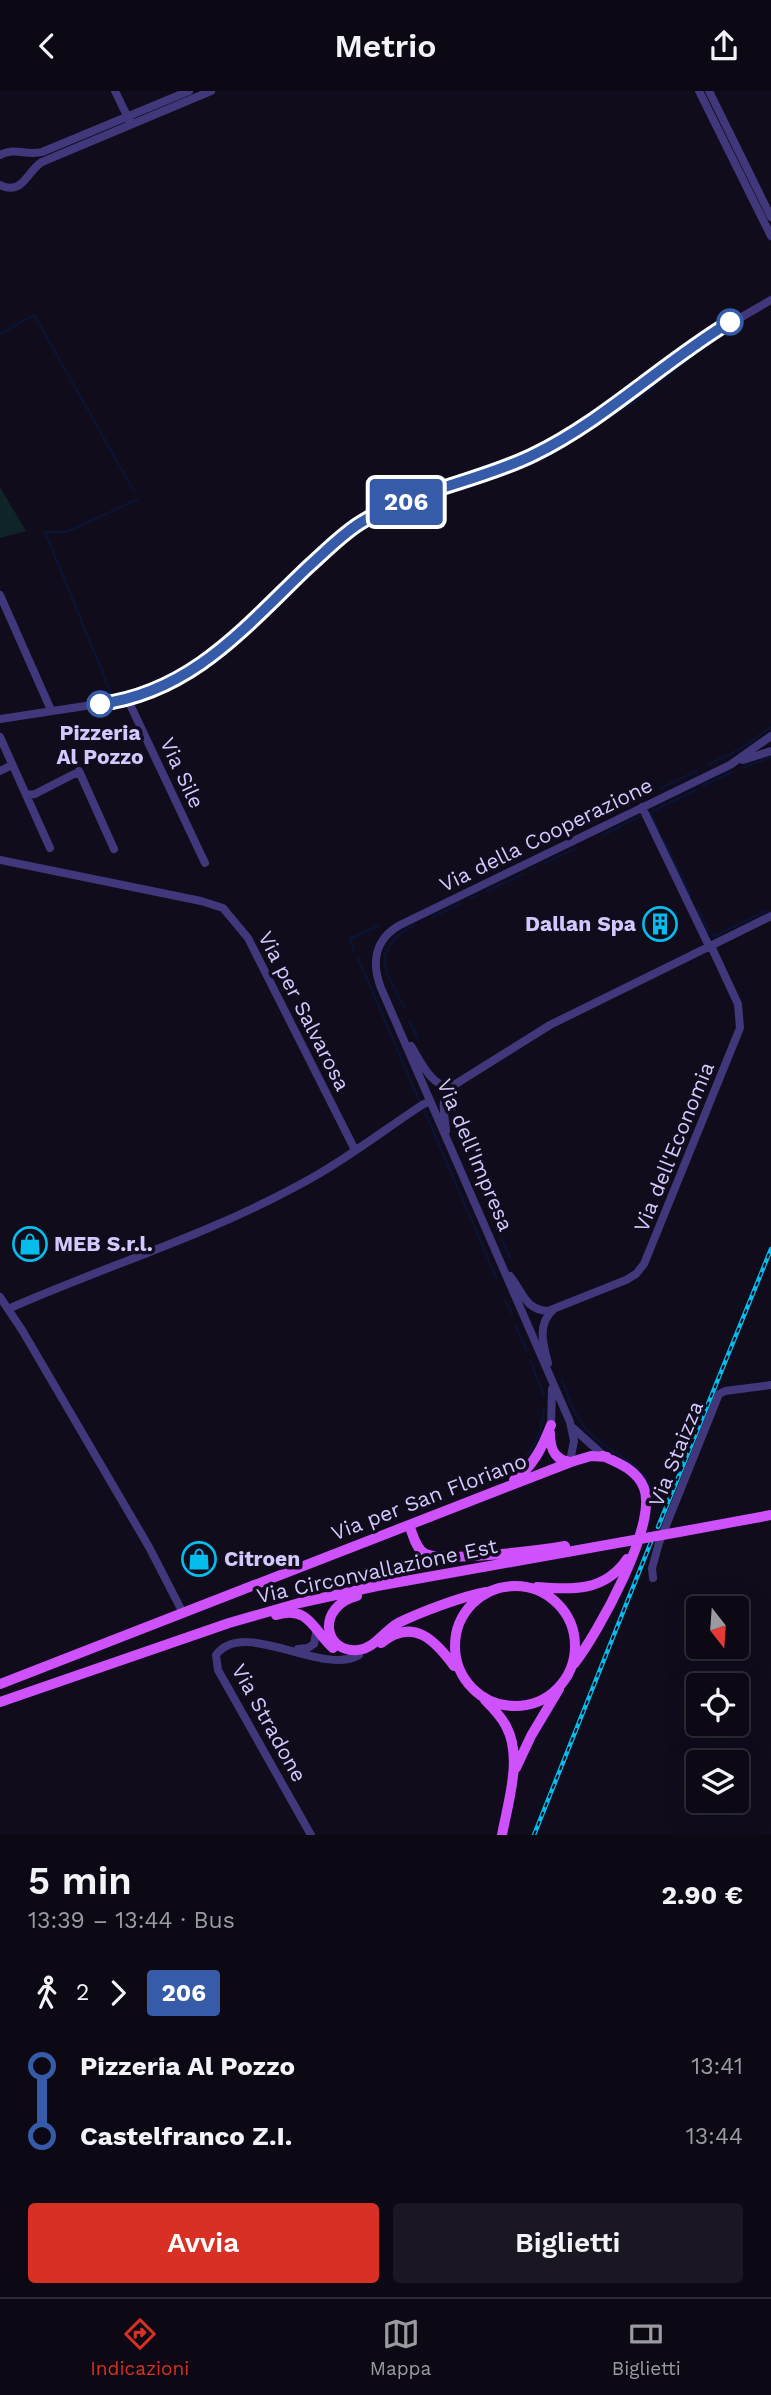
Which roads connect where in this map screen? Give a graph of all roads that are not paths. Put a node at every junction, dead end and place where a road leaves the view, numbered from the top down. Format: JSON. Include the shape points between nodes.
{"nodes":[{"id":1,"x":115,"y":91,"type":"edge"},
{"id":2,"x":189,"y":91,"type":"edge"},
{"id":3,"x":211,"y":91,"type":"edge"},
{"id":4,"x":699,"y":91,"type":"edge"},
{"id":5,"x":709,"y":91,"type":"edge"},
{"id":6,"x":129,"y":121,"type":"junction"},
{"id":7,"x":0,"y":155,"type":"edge"},
{"id":8,"x":0,"y":185,"type":"edge"},
{"id":9,"x":771,"y":217,"type":"edge"},
{"id":10,"x":771,"y":236,"type":"edge"},
{"id":11,"x":771,"y":298,"type":"edge"},
{"id":12,"x":0,"y":595,"type":"edge"},
{"id":13,"x":127,"y":698,"type":"junction"},
{"id":14,"x":51,"y":710,"type":"junction"},
{"id":15,"x":0,"y":719,"type":"edge"},
{"id":16,"x":771,"y":736,"type":"edge"},
{"id":17,"x":0,"y":737,"type":"edge"},
{"id":18,"x":771,"y":751,"type":"edge"},
{"id":19,"x":12,"y":765,"type":"junction"},
{"id":20,"x":730,"y":765,"type":"junction"},
{"id":21,"x":0,"y":771,"type":"edge"},
{"id":22,"x":26,"y":795,"type":"junction"},
{"id":23,"x":642,"y":807,"type":"junction"},
{"id":24,"x":50,"y":848,"type":"dead end"},
{"id":25,"x":114,"y":849,"type":"dead end"},
{"id":26,"x":0,"y":859,"type":"edge"},
{"id":27,"x":205,"y":863,"type":"dead end"},
{"id":28,"x":771,"y":916,"type":"edge"},
{"id":29,"x":382,"y":941,"type":"joint"},
{"id":30,"x":710,"y":946,"type":"junction"},
{"id":31,"x":402,"y":1035,"type":"junction"},
{"id":32,"x":449,"y":1088,"type":"junction"},
{"id":33,"x":429,"y":1099,"type":"junction"},
{"id":34,"x":447,"y":1141,"type":"junction"},
{"id":35,"x":355,"y":1150,"type":"junction"},
{"id":36,"x":502,"y":1266,"type":"junction"},
{"id":37,"x":0,"y":1299,"type":"edge"},
{"id":38,"x":8,"y":1309,"type":"junction"},
{"id":39,"x":553,"y":1310,"type":"junction"},
{"id":40,"x":551,"y":1382,"type":"junction"},
{"id":41,"x":771,"y":1385,"type":"edge"},
{"id":42,"x":569,"y":1422,"type":"junction"},
{"id":43,"x":551,"y":1425,"type":"junction"},
{"id":44,"x":606,"y":1457,"type":"junction"},
{"id":45,"x":566,"y":1460,"type":"junction"},
{"id":46,"x":514,"y":1482,"type":"junction"},
{"id":47,"x":494,"y":1491,"type":"junction"},
{"id":48,"x":771,"y":1515,"type":"edge"},
{"id":49,"x":409,"y":1525,"type":"junction"},
{"id":50,"x":619,"y":1542,"type":"junction"},
{"id":51,"x":636,"y":1544,"type":"junction"},
{"id":52,"x":653,"y":1578,"type":"dead end"},
{"id":53,"x":417,"y":1579,"type":"junction"},
{"id":54,"x":527,"y":1587,"type":"junction"},
{"id":55,"x":493,"y":1591,"type":"junction"},
{"id":56,"x":183,"y":1613,"type":"junction"},
{"id":57,"x":225,"y":1625,"type":"junction"},
{"id":58,"x":316,"y":1627,"type":"junction"},
{"id":59,"x":285,"y":1648,"type":"junction"},
{"id":60,"x":359,"y":1655,"type":"junction"},
{"id":61,"x":461,"y":1675,"type":"junction"},
{"id":62,"x":567,"y":1675,"type":"junction"},
{"id":63,"x":0,"y":1684,"type":"edge"},
{"id":64,"x":482,"y":1697,"type":"junction"},
{"id":65,"x":0,"y":1702,"type":"edge"},
{"id":66,"x":512,"y":1781,"type":"junction"},
{"id":67,"x":311,"y":1835,"type":"edge"},
{"id":68,"x":502,"y":1835,"type":"edge"}],
"edges":[{"from":1,"to":6,"type":"street"},
{"from":2,"to":6,"type":"street"},
{"from":3,"to":6,"type":"street"},
{"from":4,"to":10,"type":"street"},
{"from":5,"to":9,"type":"street"},
{"from":6,"to":7,"type":"street","via":[[42,152],[13,150]]},
{"from":6,"to":8,"type":"street","via":[[42,162],[19,187]]},
{"from":11,"to":13,"type":"street","via":[[693,345],[630,395],[545,449],[363,521],[222,650],[178,678]]},
{"from":12,"to":14,"type":"street"},
{"from":13,"to":14,"type":"street"},
{"from":13,"to":27,"type":"street","name":"Via Sile"},
{"from":14,"to":15,"type":"street"},
{"from":16,"to":20,"type":"street","name":"Via della Cooperazione"},
{"from":17,"to":19,"type":"street"},
{"from":18,"to":20,"type":"street","name":"Via della Cooperazione"},
{"from":19,"to":21,"type":"street"},
{"from":19,"to":22,"type":"street"},
{"from":20,"to":23,"type":"street","name":"Via della Cooperazione"},
{"from":22,"to":24,"type":"street"},
{"from":22,"to":25,"type":"street","via":[[80,772]]},
{"from":23,"to":29,"type":"street","name":"Via della Cooperazione","via":[[400,925]]},
{"from":23,"to":30,"type":"street","name":"Via dell'Economia"},
{"from":26,"to":35,"type":"street","name":"Via per Salvarosa","via":[[223,908],[248,938]]},
{"from":28,"to":30,"type":"street"},
{"from":29,"to":31,"type":"street","name":"Via dell'Impresa","via":[[376,972]]},
{"from":30,"to":32,"type":"street","via":[[550,1025]]},
{"from":30,"to":39,"type":"street","name":"Via dell'Economia","via":[[738,1004],[740,1027],[650,1250],[633,1277]]},
{"from":31,"to":32,"type":"street","via":[[432,1078]]},
{"from":31,"to":33,"type":"street","name":"Via dell'Impresa"},
{"from":32,"to":33,"type":"street","via":[[440,1097]]},
{"from":32,"to":34,"type":"street","via":[[443,1104]]},
{"from":33,"to":34,"type":"street","name":"Via dell'Impresa"},
{"from":33,"to":35,"type":"street"},
{"from":34,"to":36,"type":"street","name":"Via dell'Impresa"},
{"from":35,"to":38,"type":"street","via":[[295,1187],[225,1220]]},
{"from":36,"to":39,"type":"street","via":[[528,1304],[540,1311]]},
{"from":36,"to":40,"type":"street","name":"Via dell'Impresa"},
{"from":37,"to":38,"type":"street"},
{"from":38,"to":56,"type":"street"},
{"from":39,"to":40,"type":"street","via":[[542,1329]]},
{"from":40,"to":42,"type":"street","name":"Via dell'Impresa"},
{"from":40,"to":43,"type":"street","name":"Via dell'Impresa"},
{"from":41,"to":52,"type":"street","name":"Via Staizza","via":[[720,1394],[659,1543]]},
{"from":42,"to":44,"type":"street","name":"Via dell'Impresa"},
{"from":42,"to":45,"type":"street","name":"Via dell'Impresa","via":[[574,1441]]},
{"from":43,"to":45,"type":"main road","via":[[551,1447]]},
{"from":43,"to":46,"type":"main road","via":[[529,1466]]},
{"from":44,"to":45,"type":"main road","name":"Via per San Floriano"},
{"from":44,"to":51,"type":"main road","via":[[628,1468],[643,1486],[646,1510]]},
{"from":45,"to":46,"type":"main road","name":"Via per San Floriano"},
{"from":46,"to":47,"type":"main road","name":"Via per San Floriano"},
{"from":46,"to":47,"type":"main road"},
{"from":47,"to":49,"type":"main road","name":"Via per San Floriano"},
{"from":48,"to":50,"type":"main road","name":"Via Circonvallazione Est","bridge":true},
{"from":49,"to":50,"type":"main road","via":[[420,1549],[437,1557]]},
{"from":49,"to":56,"type":"main road","name":"Via per San Floriano"},
{"from":50,"to":53,"type":"main road","name":"Via Circonvallazione Est"},
{"from":51,"to":54,"type":"main road","via":[[618,1570],[594,1585],[570,1590]]},
{"from":51,"to":62,"type":"main road","via":[[616,1593]]},
{"from":53,"to":55,"type":"main road","via":[[337,1605],[330,1617],[336,1643],[348,1650],[367,1648],[409,1619]]},
{"from":53,"to":57,"type":"main road","name":"Via Circonvallazione Est","via":[[305,1601]]},
{"from":54,"to":55,"type":"main road"},
{"from":54,"to":62,"type":"main road","via":[[551,1598],[569,1619],[575,1646]]},
{"from":55,"to":61,"type":"main road","via":[[473,1604],[457,1628],[454,1652]]},
{"from":56,"to":63,"type":"main road","name":"Via per San Floriano"},
{"from":57,"to":58,"type":"main road","via":[[289,1613],[304,1616]]},
{"from":57,"to":65,"type":"main road","name":"Via Circonvallazione Est"},
{"from":58,"to":59,"type":"street","via":[[317,1638],[311,1646]]},
{"from":58,"to":60,"type":"main road","via":[[336,1650]]},
{"from":59,"to":60,"type":"street","via":[[334,1660]]},
{"from":59,"to":67,"type":"street","name":"Via Stradone","via":[[254,1642],[234,1644],[220,1649],[215,1659]]},
{"from":60,"to":61,"type":"main road","via":[[392,1636],[416,1633],[436,1643]]},
{"from":61,"to":64,"type":"main road"},
{"from":62,"to":64,"type":"main road","via":[[548,1696],[527,1705],[504,1705]]},
{"from":62,"to":66,"type":"main road","via":[[531,1736]]},
{"from":64,"to":66,"type":"main road","via":[[509,1732]]},
{"from":66,"to":68,"type":"main road"}]}
